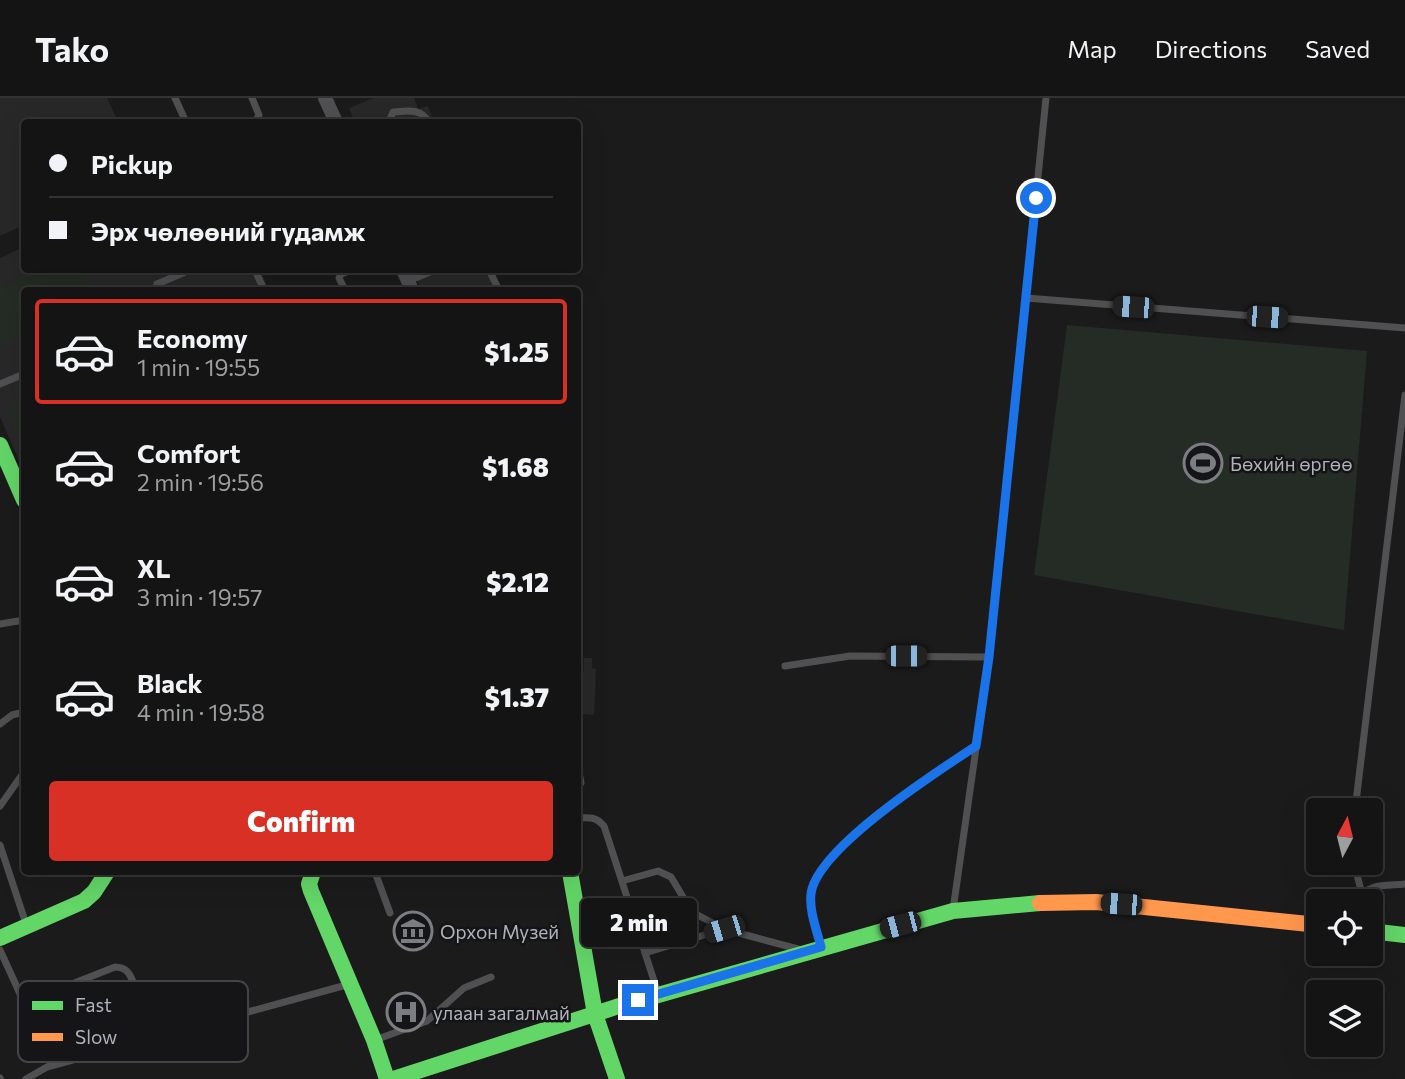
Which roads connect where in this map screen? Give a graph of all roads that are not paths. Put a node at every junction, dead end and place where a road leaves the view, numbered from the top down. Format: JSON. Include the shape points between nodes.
{"nodes":[{"id":1,"x":175,"y":98,"type":"edge"},
{"id":2,"x":252,"y":98,"type":"edge"},
{"id":3,"x":325,"y":98,"type":"edge"},
{"id":4,"x":1046,"y":98,"type":"edge"},
{"id":5,"x":185,"y":119,"type":"edge"},
{"id":6,"x":257,"y":119,"type":"edge"},
{"id":7,"x":335,"y":119,"type":"edge"},
{"id":8,"x":390,"y":119,"type":"edge"},
{"id":9,"x":426,"y":119,"type":"edge"},
{"id":10,"x":183,"y":273,"type":"edge"},
{"id":11,"x":427,"y":273,"type":"edge"},
{"id":12,"x":408,"y":280,"type":"edge"},
{"id":13,"x":158,"y":287,"type":"edge"},
{"id":14,"x":1026,"y":298,"type":"junction"},
{"id":15,"x":1405,"y":328,"type":"edge"},
{"id":16,"x":21,"y":375,"type":"edge"},
{"id":17,"x":0,"y":384,"type":"edge"},
{"id":18,"x":1405,"y":395,"type":"edge"},
{"id":19,"x":0,"y":445,"type":"edge"},
{"id":20,"x":21,"y":493,"type":"edge"},
{"id":21,"x":21,"y":620,"type":"edge"},
{"id":22,"x":0,"y":624,"type":"edge"},
{"id":23,"x":989,"y":657,"type":"junction"},
{"id":24,"x":785,"y":666,"type":"dead end"},
{"id":25,"x":21,"y":713,"type":"edge"},
{"id":26,"x":0,"y":724,"type":"edge"},
{"id":27,"x":976,"y":746,"type":"junction"},
{"id":28,"x":21,"y":776,"type":"edge"},
{"id":29,"x":1356,"y":798,"type":"edge"},
{"id":30,"x":0,"y":806,"type":"edge"},
{"id":31,"x":581,"y":818,"type":"edge"},
{"id":32,"x":0,"y":845,"type":"edge"},
{"id":33,"x":4,"y":870,"type":"edge"},
{"id":34,"x":105,"y":875,"type":"edge"},
{"id":35,"x":312,"y":875,"type":"edge"},
{"id":36,"x":376,"y":875,"type":"edge"},
{"id":37,"x":571,"y":875,"type":"edge"},
{"id":38,"x":622,"y":881,"type":"junction"},
{"id":39,"x":1405,"y":884,"type":"edge"},
{"id":40,"x":1370,"y":889,"type":"edge"},
{"id":41,"x":953,"y":911,"type":"junction"},
{"id":42,"x":390,"y":913,"type":"dead end"},
{"id":43,"x":1306,"y":924,"type":"edge"},
{"id":44,"x":27,"y":928,"type":"junction"},
{"id":45,"x":724,"y":929,"type":"junction"},
{"id":46,"x":1383,"y":932,"type":"edge"},
{"id":47,"x":1405,"y":935,"type":"edge"},
{"id":48,"x":0,"y":938,"type":"edge"},
{"id":49,"x":813,"y":949,"type":"junction"},
{"id":50,"x":0,"y":950,"type":"edge"},
{"id":51,"x":645,"y":953,"type":"junction"},
{"id":52,"x":491,"y":977,"type":"dead end"},
{"id":53,"x":80,"y":981,"type":"edge"},
{"id":54,"x":133,"y":981,"type":"edge"},
{"id":55,"x":351,"y":984,"type":"junction"},
{"id":56,"x":18,"y":989,"type":"edge"},
{"id":57,"x":659,"y":995,"type":"junction"},
{"id":58,"x":248,"y":1012,"type":"edge"},
{"id":59,"x":595,"y":1014,"type":"junction"},
{"id":60,"x":374,"y":1040,"type":"junction"},
{"id":61,"x":65,"y":1062,"type":"edge"},
{"id":62,"x":36,"y":1077,"type":"edge"},
{"id":63,"x":26,"y":1079,"type":"edge"},
{"id":64,"x":387,"y":1079,"type":"edge"},
{"id":65,"x":393,"y":1079,"type":"edge"},
{"id":66,"x":617,"y":1079,"type":"edge"}],
"edges":[{"from":1,"to":5,"type":"lane"},
{"from":2,"to":6,"type":"lane"},
{"from":3,"to":7,"type":"street"},
{"from":4,"to":14,"type":"lane"},
{"from":8,"to":9,"type":"lane","via":[[393,112],[409,110]]},
{"from":10,"to":13,"type":"lane"},
{"from":11,"to":12,"type":"lane"},
{"from":14,"to":15,"type":"lane"},
{"from":14,"to":23,"type":"lane"},
{"from":16,"to":17,"type":"lane"},
{"from":18,"to":29,"type":"lane"},
{"from":19,"to":20,"type":"main road"},
{"from":21,"to":22,"type":"lane"},
{"from":23,"to":24,"type":"lane","via":[[850,656]]},
{"from":23,"to":27,"type":"lane"},
{"from":25,"to":26,"type":"lane"},
{"from":27,"to":41,"type":"lane"},
{"from":27,"to":49,"type":"lane","via":[[876,817],[833,857],[811,893]]},
{"from":28,"to":30,"type":"lane"},
{"from":31,"to":38,"type":"lane","via":[[590,817],[604,826]]},
{"from":32,"to":33,"type":"lane"},
{"from":33,"to":44,"type":"lane"},
{"from":34,"to":44,"type":"main road","via":[[84,901]]},
{"from":35,"to":55,"type":"main road","via":[[311,891]]},
{"from":36,"to":42,"type":"lane"},
{"from":37,"to":59,"type":"main road"},
{"from":38,"to":45,"type":"lane","via":[[659,870],[671,877],[692,912]]},
{"from":38,"to":51,"type":"lane"},
{"from":39,"to":40,"type":"lane"},
{"from":41,"to":43,"type":"main road","via":[[1096,902]]},
{"from":41,"to":49,"type":"main road"},
{"from":44,"to":48,"type":"main road"},
{"from":45,"to":49,"type":"lane"},
{"from":45,"to":51,"type":"lane"},
{"from":46,"to":47,"type":"main road"},
{"from":49,"to":57,"type":"main road"},
{"from":50,"to":56,"type":"lane"},
{"from":51,"to":57,"type":"lane"},
{"from":52,"to":60,"type":"lane","via":[[464,988],[427,1021]]},
{"from":53,"to":54,"type":"lane","via":[[115,967],[123,967]]},
{"from":55,"to":58,"type":"lane"},
{"from":55,"to":60,"type":"main road"},
{"from":57,"to":59,"type":"main road"},
{"from":59,"to":65,"type":"main road"},
{"from":59,"to":66,"type":"main road"},
{"from":60,"to":64,"type":"main road"},
{"from":61,"to":62,"type":"lane","via":[[47,1067]]},
{"from":62,"to":63,"type":"lane"}]}
